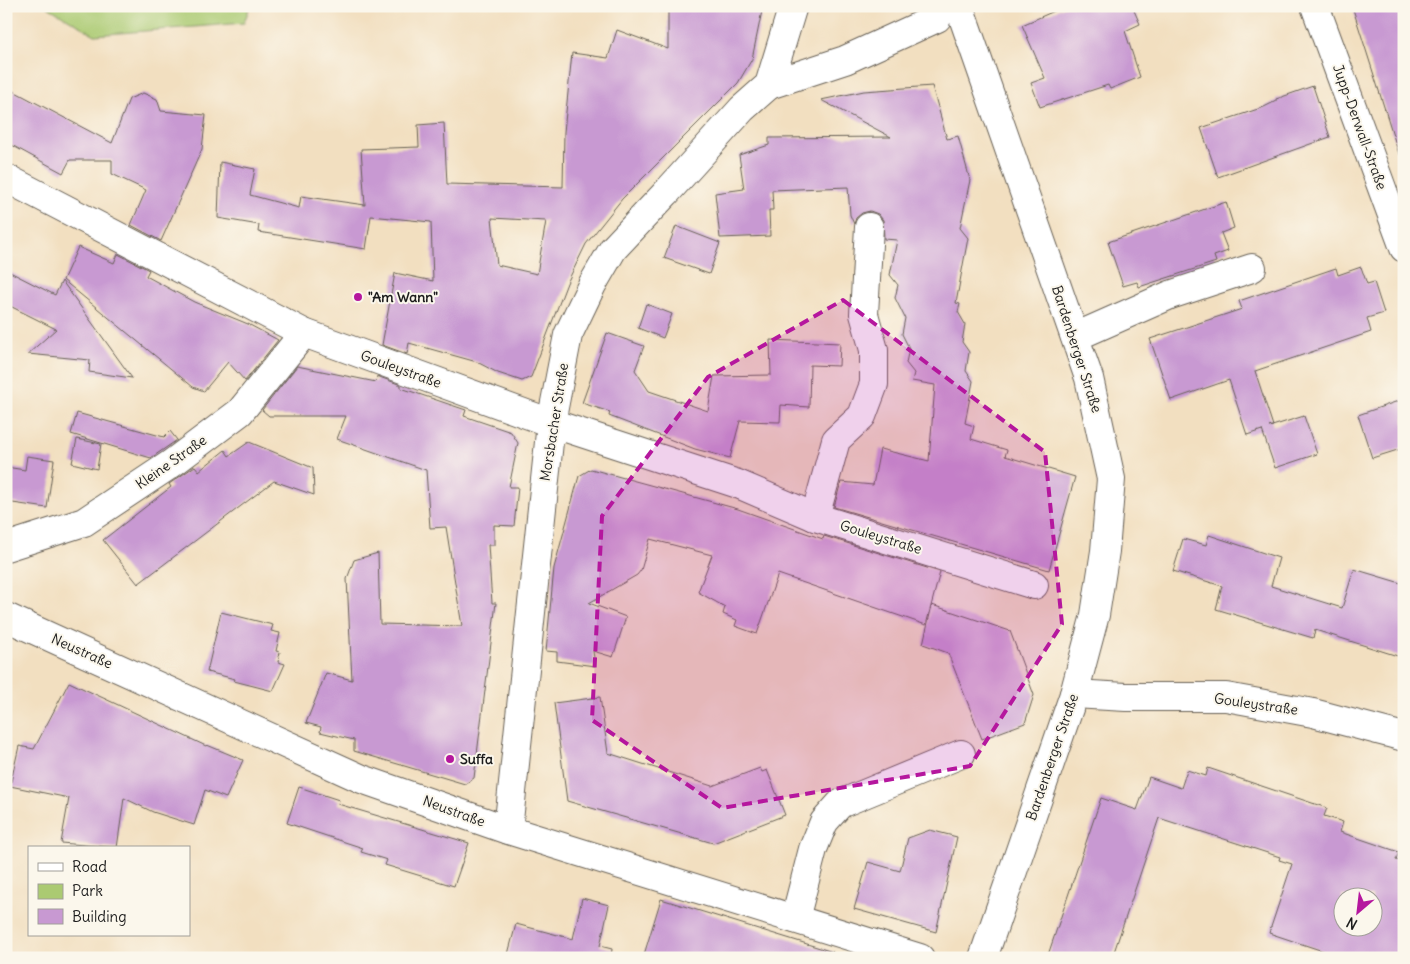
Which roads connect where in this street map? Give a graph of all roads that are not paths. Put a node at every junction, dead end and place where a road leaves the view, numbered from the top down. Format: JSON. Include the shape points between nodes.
{"nodes":[{"id":1,"x":794,"y":6,"type":"edge"},
{"id":2,"x":1315,"y":6,"type":"edge"},
{"id":3,"x":948,"y":12,"type":"edge"},
{"id":4,"x":769,"y":85,"type":"junction"},
{"id":5,"x":6,"y":178,"type":"edge"},
{"id":6,"x":869,"y":227,"type":"dead end"},
{"id":7,"x":1403,"y":241,"type":"edge"},
{"id":8,"x":1252,"y":268,"type":"dead end"},
{"id":9,"x":304,"y":333,"type":"junction"},
{"id":10,"x":1075,"y":337,"type":"junction"},
{"id":11,"x":551,"y":423,"type":"junction"},
{"id":12,"x":815,"y":516,"type":"junction"},
{"id":13,"x":6,"y":547,"type":"edge"},
{"id":14,"x":1034,"y":585,"type":"dead end"},
{"id":15,"x":6,"y":617,"type":"edge"},
{"id":16,"x":1074,"y":694,"type":"junction"},
{"id":17,"x":1402,"y":729,"type":"edge"},
{"id":18,"x":961,"y":754,"type":"dead end"},
{"id":19,"x":508,"y":830,"type":"junction"},
{"id":20,"x":795,"y":919,"type":"junction"},
{"id":21,"x":920,"y":958,"type":"edge"},
{"id":22,"x":983,"y":958,"type":"edge"}],
"edges":[{"from":1,"to":4,"type":"street"},
{"from":2,"to":7,"type":"street","name":"Jupp-Derwall-Straße"},
{"from":3,"to":4,"type":"street","name":"Morsbacher Straße","via":[[845,60]]},
{"from":3,"to":10,"type":"street","name":"Bardenberger Straße"},
{"from":4,"to":11,"type":"street","name":"Morsbacher Straße","via":[[742,109],[613,249],[568,335]]},
{"from":5,"to":9,"type":"street","name":"Gouleystraße"},
{"from":6,"to":12,"type":"street","via":[[864,314],[874,350],[874,384],[862,416],[836,440]]},
{"from":8,"to":10,"type":"street","via":[[1170,295]]},
{"from":9,"to":11,"type":"street","name":"Gouleystraße"},
{"from":9,"to":13,"type":"street","name":"Kleine Straße","via":[[240,412],[171,464],[84,522]]},
{"from":10,"to":16,"type":"street","name":"Bardenberger Straße","via":[[1089,378],[1111,480],[1095,615]]},
{"from":11,"to":12,"type":"street","name":"Gouleystraße","via":[[738,484]]},
{"from":11,"to":19,"type":"street","name":"Morsbacher Straße"},
{"from":12,"to":14,"type":"street","name":"Gouleystraße"},
{"from":15,"to":19,"type":"street","name":"Neustraße","via":[[362,778]]},
{"from":16,"to":17,"type":"street","name":"Gouleystraße","via":[[1226,697]]},
{"from":16,"to":22,"type":"street","name":"Bardenberger Straße"},
{"from":18,"to":20,"type":"street","via":[[840,804],[824,822],[813,849]]},
{"from":19,"to":20,"type":"street","name":"Neustraße"},
{"from":20,"to":21,"type":"street","name":"Neustraße"}]}
